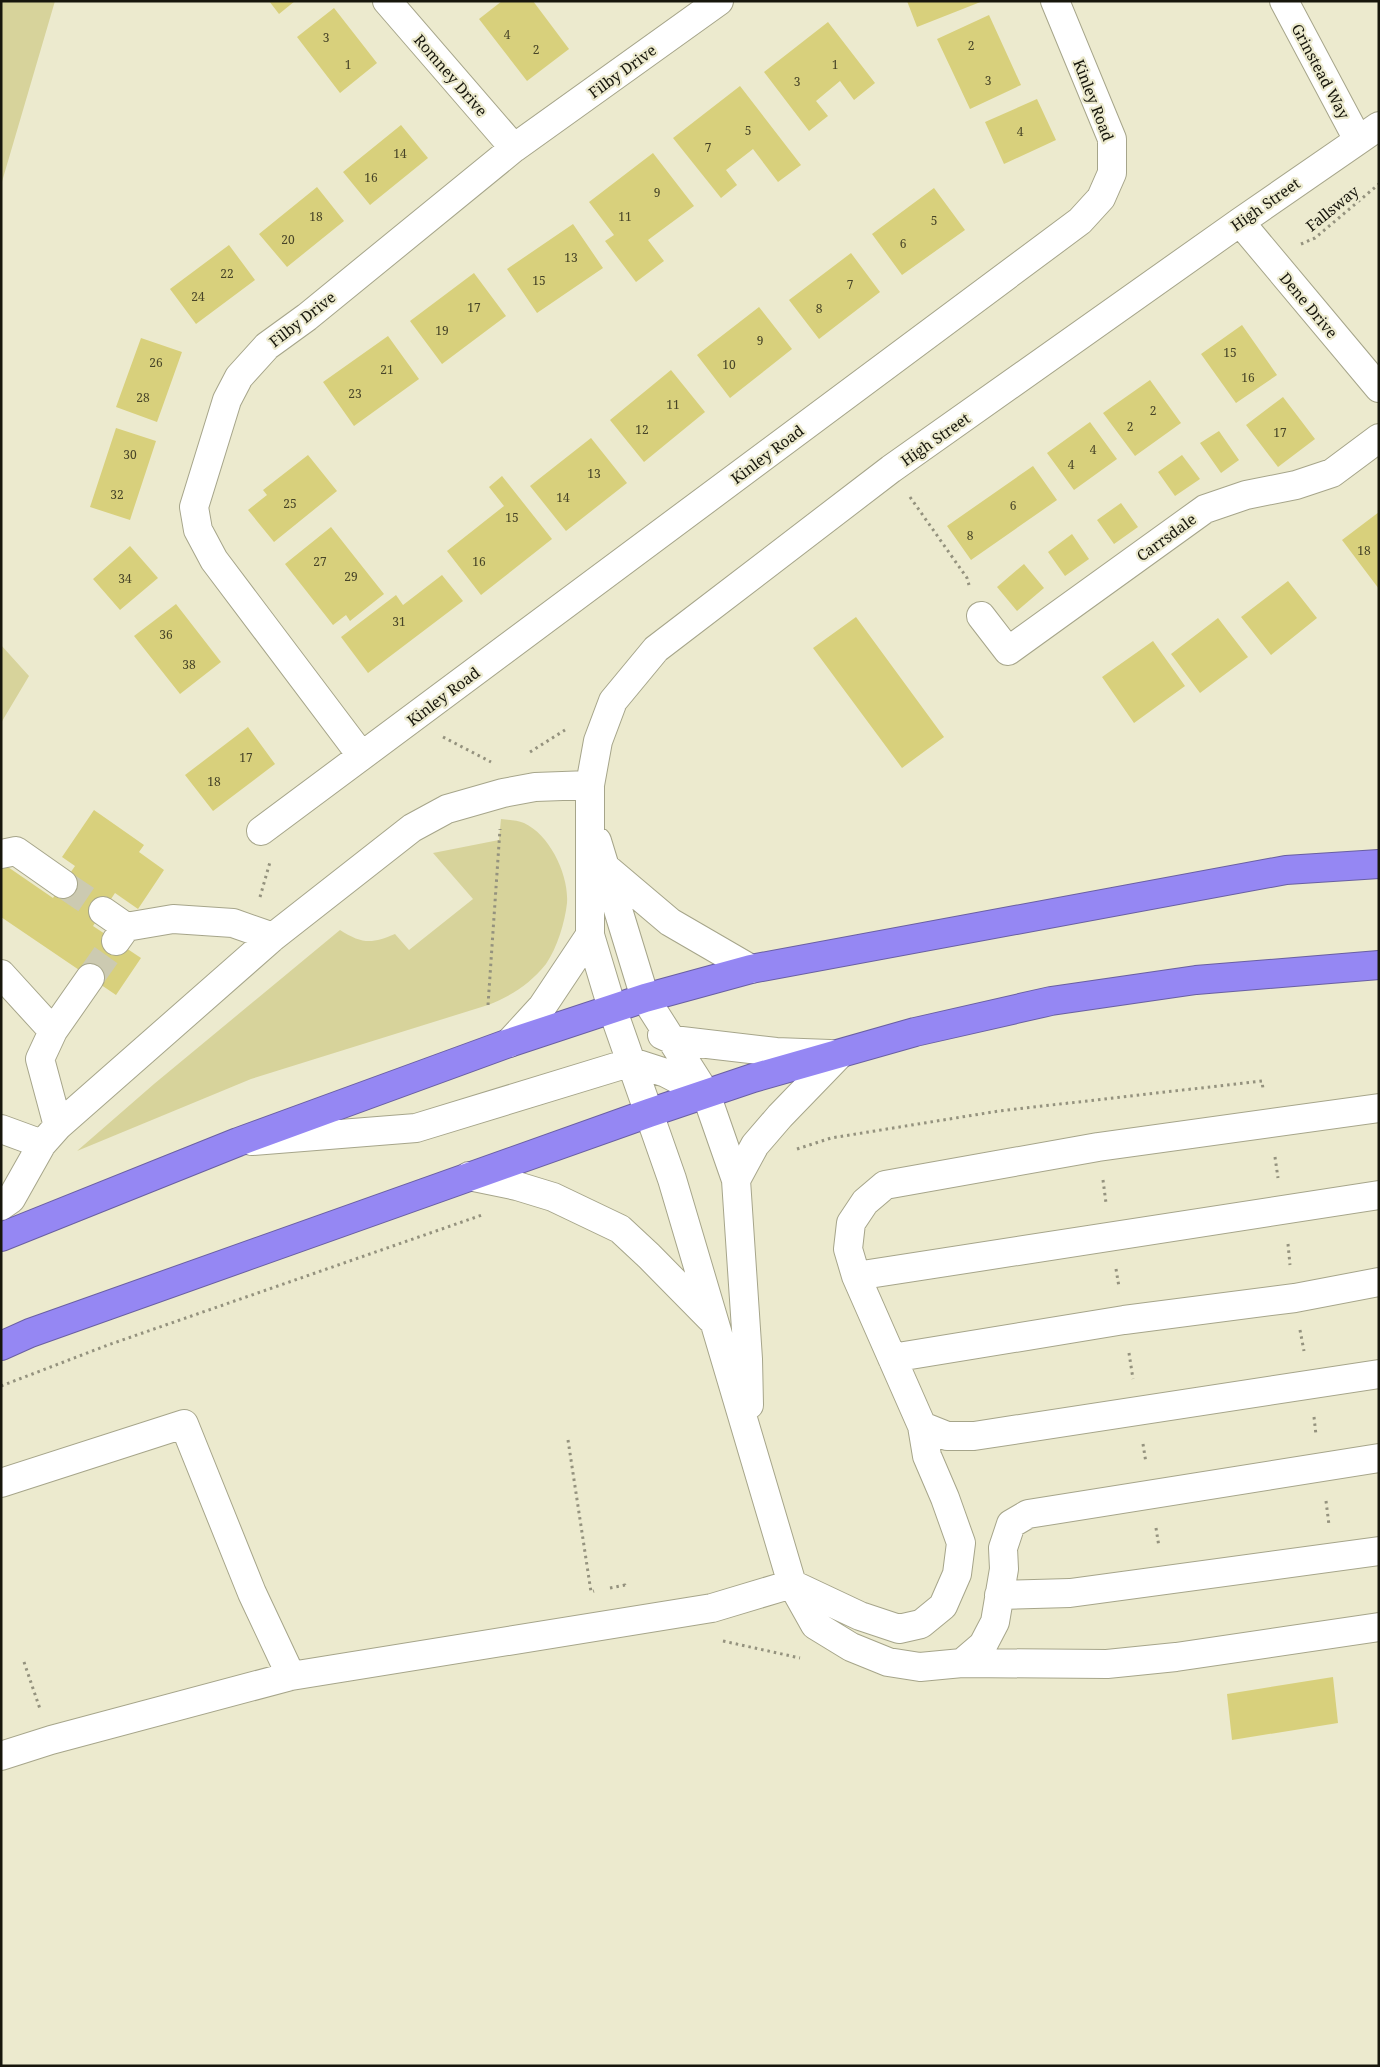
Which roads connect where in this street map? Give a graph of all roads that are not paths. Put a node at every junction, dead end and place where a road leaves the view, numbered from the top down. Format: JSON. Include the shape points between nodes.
{"nodes":[{"id":1,"x":387,"y":1,"type":"edge"},
{"id":2,"x":719,"y":1,"type":"edge"},
{"id":3,"x":1055,"y":1,"type":"edge"},
{"id":4,"x":1284,"y":1,"type":"edge"},
{"id":5,"x":1368,"y":133,"type":"edge"},
{"id":6,"x":514,"y":148,"type":"junction"},
{"id":7,"x":1240,"y":222,"type":"junction"},
{"id":8,"x":1379,"y":388,"type":"edge"},
{"id":9,"x":1379,"y":438,"type":"edge"},
{"id":10,"x":981,"y":616,"type":"road end"},
{"id":11,"x":360,"y":755,"type":"junction"},
{"id":12,"x":590,"y":785,"type":"junction"},
{"id":13,"x":590,"y":824,"type":"junction"},
{"id":14,"x":261,"y":831,"type":"road end"},
{"id":15,"x":1,"y":854,"type":"edge"},
{"id":16,"x":1379,"y":864,"type":"edge"},
{"id":17,"x":605,"y":866,"type":"junction"},
{"id":18,"x":63,"y":884,"type":"tunnel mouth"},
{"id":19,"x":103,"y":911,"type":"tunnel mouth"},
{"id":20,"x":590,"y":934,"type":"junction"},
{"id":21,"x":273,"y":937,"type":"junction"},
{"id":22,"x":1379,"y":965,"type":"edge"},
{"id":23,"x":750,"y":969,"type":"junction"},
{"id":24,"x":1,"y":974,"type":"edge"},
{"id":25,"x":90,"y":978,"type":"tunnel mouth"},
{"id":26,"x":645,"y":998,"type":"junction"},
{"id":27,"x":612,"y":1008,"type":"junction"},
{"id":28,"x":53,"y":1031,"type":"junction"},
{"id":29,"x":673,"y":1040,"type":"junction"},
{"id":30,"x":509,"y":1043,"type":"junction"},
{"id":31,"x":839,"y":1055,"type":"junction"},
{"id":32,"x":632,"y":1062,"type":"junction"},
{"id":33,"x":706,"y":1094,"type":"junction"},
{"id":34,"x":1379,"y":1108,"type":"edge"},
{"id":35,"x":649,"y":1113,"type":"junction"},
{"id":36,"x":1,"y":1128,"type":"edge"},
{"id":37,"x":50,"y":1135,"type":"junction"},
{"id":38,"x":238,"y":1142,"type":"junction"},
{"id":39,"x":469,"y":1176,"type":"junction"},
{"id":40,"x":736,"y":1180,"type":"junction"},
{"id":41,"x":1379,"y":1195,"type":"edge"},
{"id":42,"x":1,"y":1206,"type":"edge"},
{"id":43,"x":1,"y":1237,"type":"edge"},
{"id":44,"x":856,"y":1276,"type":"junction"},
{"id":45,"x":1379,"y":1282,"type":"edge"},
{"id":46,"x":714,"y":1322,"type":"junction"},
{"id":47,"x":1,"y":1346,"type":"edge"},
{"id":48,"x":892,"y":1358,"type":"junction"},
{"id":49,"x":1379,"y":1374,"type":"edge"},
{"id":50,"x":922,"y":1426,"type":"junction"},
{"id":51,"x":749,"y":1436,"type":"junction"},
{"id":52,"x":1379,"y":1458,"type":"edge"},
{"id":53,"x":1,"y":1483,"type":"edge"},
{"id":54,"x":1379,"y":1551,"type":"edge"},
{"id":55,"x":792,"y":1584,"type":"junction"},
{"id":56,"x":999,"y":1595,"type":"junction"},
{"id":57,"x":1379,"y":1627,"type":"edge"},
{"id":58,"x":962,"y":1663,"type":"junction"},
{"id":59,"x":291,"y":1676,"type":"junction"},
{"id":60,"x":1,"y":1756,"type":"edge"}],
"edges":[{"from":1,"to":6,"type":"street","name":"Romney Drive"},
{"from":2,"to":6,"type":"street","name":"Filby Drive"},
{"from":3,"to":11,"type":"street","name":"Kinley Road","via":[[1112,139],[1112,173],[1101,198],[1080,221]]},
{"from":4,"to":5,"type":"street","name":"Grinstead Way"},
{"from":5,"to":7,"type":"street","name":"High Street"},
{"from":6,"to":11,"type":"street","name":"Filby Drive","via":[[267,346],[238,377],[227,400],[194,507],[198,530],[214,560]]},
{"from":7,"to":8,"type":"street","name":"Dene Drive"},
{"from":7,"to":12,"type":"street","name":"High Street","via":[[891,470],[656,649],[613,700],[598,741]]},
{"from":9,"to":10,"type":"street","name":"Carrsdale","via":[[1332,473],[1205,509],[1008,651]]},
{"from":11,"to":14,"type":"street","name":"Kinley Road"},
{"from":12,"to":13,"type":"street","name":"High Street"},
{"from":12,"to":21,"type":"street","via":[[535,787],[447,808],[412,828]]},
{"from":13,"to":17,"type":"street"},
{"from":13,"to":20,"type":"street","name":"High Street"},
{"from":15,"to":18,"type":"street","via":[[16,851]]},
{"from":16,"to":23,"type":"highway","via":[[1286,870]]},
{"from":17,"to":23,"type":"street","via":[[670,922]]},
{"from":17,"to":26,"type":"street"},
{"from":19,"to":21,"type":"street","via":[[121,934],[173,919],[233,923]]},
{"from":20,"to":27,"type":"street","name":"High Street"},
{"from":20,"to":30,"type":"street","via":[[542,1007]]},
{"from":21,"to":37,"type":"street"},
{"from":22,"to":31,"type":"highway","via":[[1196,980],[1051,1001],[915,1032]]},
{"from":23,"to":26,"type":"highway"},
{"from":24,"to":28,"type":"street"},
{"from":25,"to":28,"type":"street"},
{"from":26,"to":27,"type":"highway"},
{"from":26,"to":29,"type":"street"},
{"from":27,"to":29,"type":"street"},
{"from":27,"to":30,"type":"highway"},
{"from":27,"to":32,"type":"street","name":"High Street"},
{"from":28,"to":37,"type":"street","via":[[40,1060]]},
{"from":29,"to":31,"type":"street","via":[[776,1052]]},
{"from":29,"to":33,"type":"street"},
{"from":30,"to":38,"type":"highway"},
{"from":31,"to":33,"type":"highway"},
{"from":31,"to":40,"type":"street","via":[[755,1145]]},
{"from":32,"to":33,"type":"street","via":[[666,1072]]},
{"from":32,"to":35,"type":"street","name":"High Street"},
{"from":32,"to":38,"type":"street","via":[[416,1128]]},
{"from":33,"to":35,"type":"highway"},
{"from":33,"to":40,"type":"street"},
{"from":34,"to":44,"type":"street","via":[[1098,1147],[885,1184],[865,1202],[851,1223],[848,1250]]},
{"from":35,"to":39,"type":"highway"},
{"from":35,"to":46,"type":"street","name":"High Street"},
{"from":36,"to":37,"type":"street"},
{"from":37,"to":42,"type":"street","via":[[11,1200]]},
{"from":38,"to":43,"type":"highway"},
{"from":39,"to":46,"type":"street","via":[[552,1197],[620,1229]]},
{"from":39,"to":47,"type":"highway"},
{"from":40,"to":51,"type":"street","via":[[748,1360]]},
{"from":41,"to":44,"type":"street"},
{"from":44,"to":48,"type":"street"},
{"from":45,"to":48,"type":"street","via":[[1295,1298],[1124,1320]]},
{"from":46,"to":51,"type":"street","name":"High Street"},
{"from":48,"to":50,"type":"street"},
{"from":49,"to":50,"type":"street","via":[[974,1436],[947,1436]]},
{"from":50,"to":55,"type":"street","via":[[927,1456],[961,1543],[957,1574],[943,1606],[920,1624],[899,1629],[860,1616]]},
{"from":51,"to":55,"type":"street"},
{"from":52,"to":56,"type":"street","via":[[1028,1514],[1011,1524],[1003,1548],[1004,1569]]},
{"from":53,"to":59,"type":"street","via":[[184,1424],[252,1594]]},
{"from":54,"to":56,"type":"street","via":[[1070,1592]]},
{"from":55,"to":58,"type":"street","via":[[815,1624],[851,1647],[888,1662],[920,1667]]},
{"from":55,"to":59,"type":"street","via":[[712,1608]]},
{"from":56,"to":58,"type":"street","via":[[995,1622],[983,1645]]},
{"from":57,"to":58,"type":"street","via":[[1107,1664]]},
{"from":59,"to":60,"type":"street"}]}
